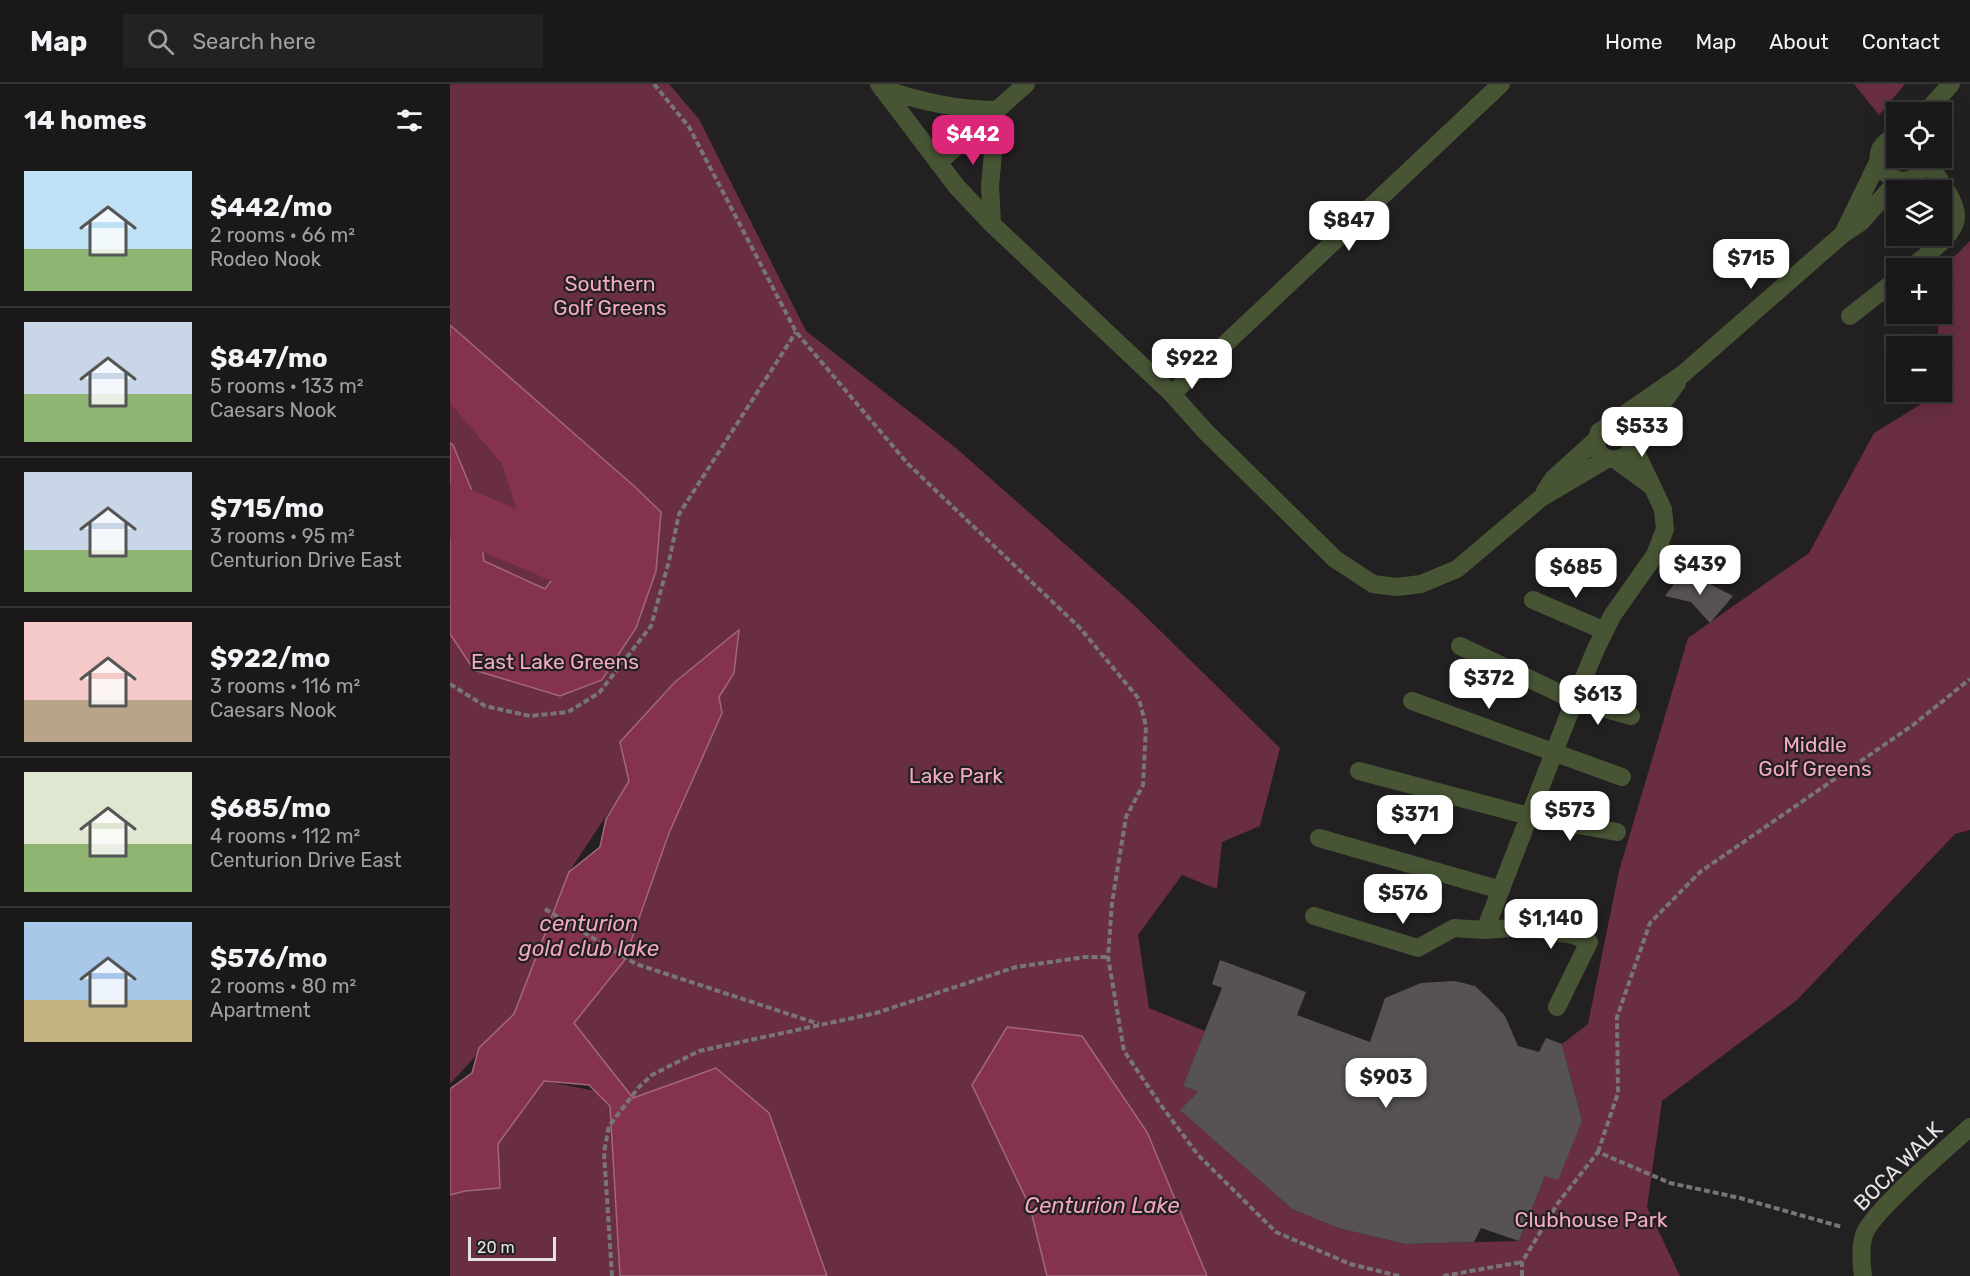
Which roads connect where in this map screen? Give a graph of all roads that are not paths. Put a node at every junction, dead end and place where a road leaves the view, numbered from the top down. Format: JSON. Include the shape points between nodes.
{"nodes":[{"id":1,"x":1026,"y":84,"type":"edge"},
{"id":2,"x":1502,"y":84,"type":"edge"},
{"id":3,"x":1951,"y":84,"type":"edge"},
{"id":4,"x":881,"y":86,"type":"edge"},
{"id":5,"x":1935,"y":102,"type":"edge"},
{"id":6,"x":1945,"y":102,"type":"edge"},
{"id":7,"x":997,"y":110,"type":"junction"},
{"id":8,"x":1886,"y":142,"type":"edge"},
{"id":9,"x":1879,"y":160,"type":"junction"},
{"id":10,"x":938,"y":162,"type":"junction"},
{"id":11,"x":1922,"y":168,"type":"edge"},
{"id":12,"x":1903,"y":180,"type":"joint"},
{"id":13,"x":1886,"y":197,"type":"edge"},
{"id":14,"x":1952,"y":199,"type":"edge"},
{"id":15,"x":992,"y":224,"type":"junction"},
{"id":16,"x":1952,"y":232,"type":"edge"},
{"id":17,"x":1843,"y":234,"type":"junction"},
{"id":18,"x":1939,"y":246,"type":"edge"},
{"id":19,"x":1924,"y":258,"type":"edge"},
{"id":20,"x":1886,"y":288,"type":"edge"},
{"id":21,"x":1850,"y":316,"type":"dead end"},
{"id":22,"x":1683,"y":374,"type":"junction"},
{"id":23,"x":1172,"y":394,"type":"junction"},
{"id":24,"x":1612,"y":424,"type":"junction"},
{"id":25,"x":1596,"y":440,"type":"junction"},
{"id":26,"x":1632,"y":441,"type":"junction"},
{"id":27,"x":1611,"y":459,"type":"junction"},
{"id":28,"x":1650,"y":485,"type":"junction"},
{"id":29,"x":1541,"y":498,"type":"junction"},
{"id":30,"x":1533,"y":600,"type":"dead end"},
{"id":31,"x":1605,"y":632,"type":"junction"},
{"id":32,"x":1460,"y":646,"type":"dead end"},
{"id":33,"x":1412,"y":700,"type":"dead end"},
{"id":34,"x":1574,"y":700,"type":"junction"},
{"id":35,"x":1631,"y":716,"type":"dead end"},
{"id":36,"x":1553,"y":753,"type":"junction"},
{"id":37,"x":1359,"y":771,"type":"dead end"},
{"id":38,"x":1622,"y":777,"type":"dead end"},
{"id":39,"x":1529,"y":816,"type":"junction"},
{"id":40,"x":1617,"y":832,"type":"dead end"},
{"id":41,"x":1319,"y":838,"type":"dead end"},
{"id":42,"x":1501,"y":890,"type":"junction"},
{"id":43,"x":1314,"y":916,"type":"dead end"},
{"id":44,"x":1485,"y":930,"type":"junction"},
{"id":45,"x":1557,"y":1006,"type":"dead end"},
{"id":46,"x":1970,"y":1127,"type":"edge"},
{"id":47,"x":1863,"y":1276,"type":"edge"}],
"edges":[{"from":1,"to":7,"type":"street"},
{"from":2,"to":23,"type":"street"},
{"from":3,"to":5,"type":"street"},
{"from":3,"to":6,"type":"street"},
{"from":4,"to":7,"type":"street","via":[[931,104]]},
{"from":4,"to":10,"type":"street"},
{"from":7,"to":10,"type":"street"},
{"from":7,"to":15,"type":"street","via":[[990,186]]},
{"from":8,"to":9,"type":"street"},
{"from":9,"to":12,"type":"street","via":[[1889,177]]},
{"from":9,"to":17,"type":"street"},
{"from":10,"to":15,"type":"street"},
{"from":11,"to":12,"type":"street"},
{"from":13,"to":17,"type":"street"},
{"from":14,"to":16,"type":"street","via":[[1958,219]]},
{"from":15,"to":23,"type":"street"},
{"from":17,"to":22,"type":"street"},
{"from":18,"to":19,"type":"street"},
{"from":20,"to":21,"type":"street"},
{"from":22,"to":24,"type":"street"},
{"from":22,"to":26,"type":"street"},
{"from":23,"to":29,"type":"street","via":[[1335,559],[1373,584],[1397,587],[1442,577],[1457,569]]},
{"from":24,"to":25,"type":"street","via":[[1599,432]]},
{"from":24,"to":26,"type":"street","via":[[1627,430]]},
{"from":25,"to":27,"type":"street","via":[[1601,455]]},
{"from":25,"to":29,"type":"street","via":[[1553,479]]},
{"from":26,"to":27,"type":"street","via":[[1623,458]]},
{"from":26,"to":28,"type":"street"},
{"from":27,"to":28,"type":"street"},
{"from":27,"to":29,"type":"street"},
{"from":28,"to":31,"type":"street","via":[[1663,509],[1665,530],[1655,555]]},
{"from":30,"to":31,"type":"street"},
{"from":31,"to":34,"type":"street"},
{"from":32,"to":34,"type":"street"},
{"from":33,"to":36,"type":"street"},
{"from":34,"to":35,"type":"street"},
{"from":34,"to":36,"type":"street"},
{"from":36,"to":38,"type":"street"},
{"from":36,"to":39,"type":"street"},
{"from":37,"to":39,"type":"street"},
{"from":39,"to":40,"type":"street"},
{"from":39,"to":42,"type":"street"},
{"from":41,"to":42,"type":"street"},
{"from":42,"to":44,"type":"street"},
{"from":43,"to":44,"type":"street","via":[[1418,948],[1454,928]]},
{"from":44,"to":45,"type":"street","via":[[1523,927],[1574,935],[1589,942]]},
{"from":46,"to":47,"type":"street","name":"BOCA WALK","via":[[1877,1214],[1864,1233]]}]}
